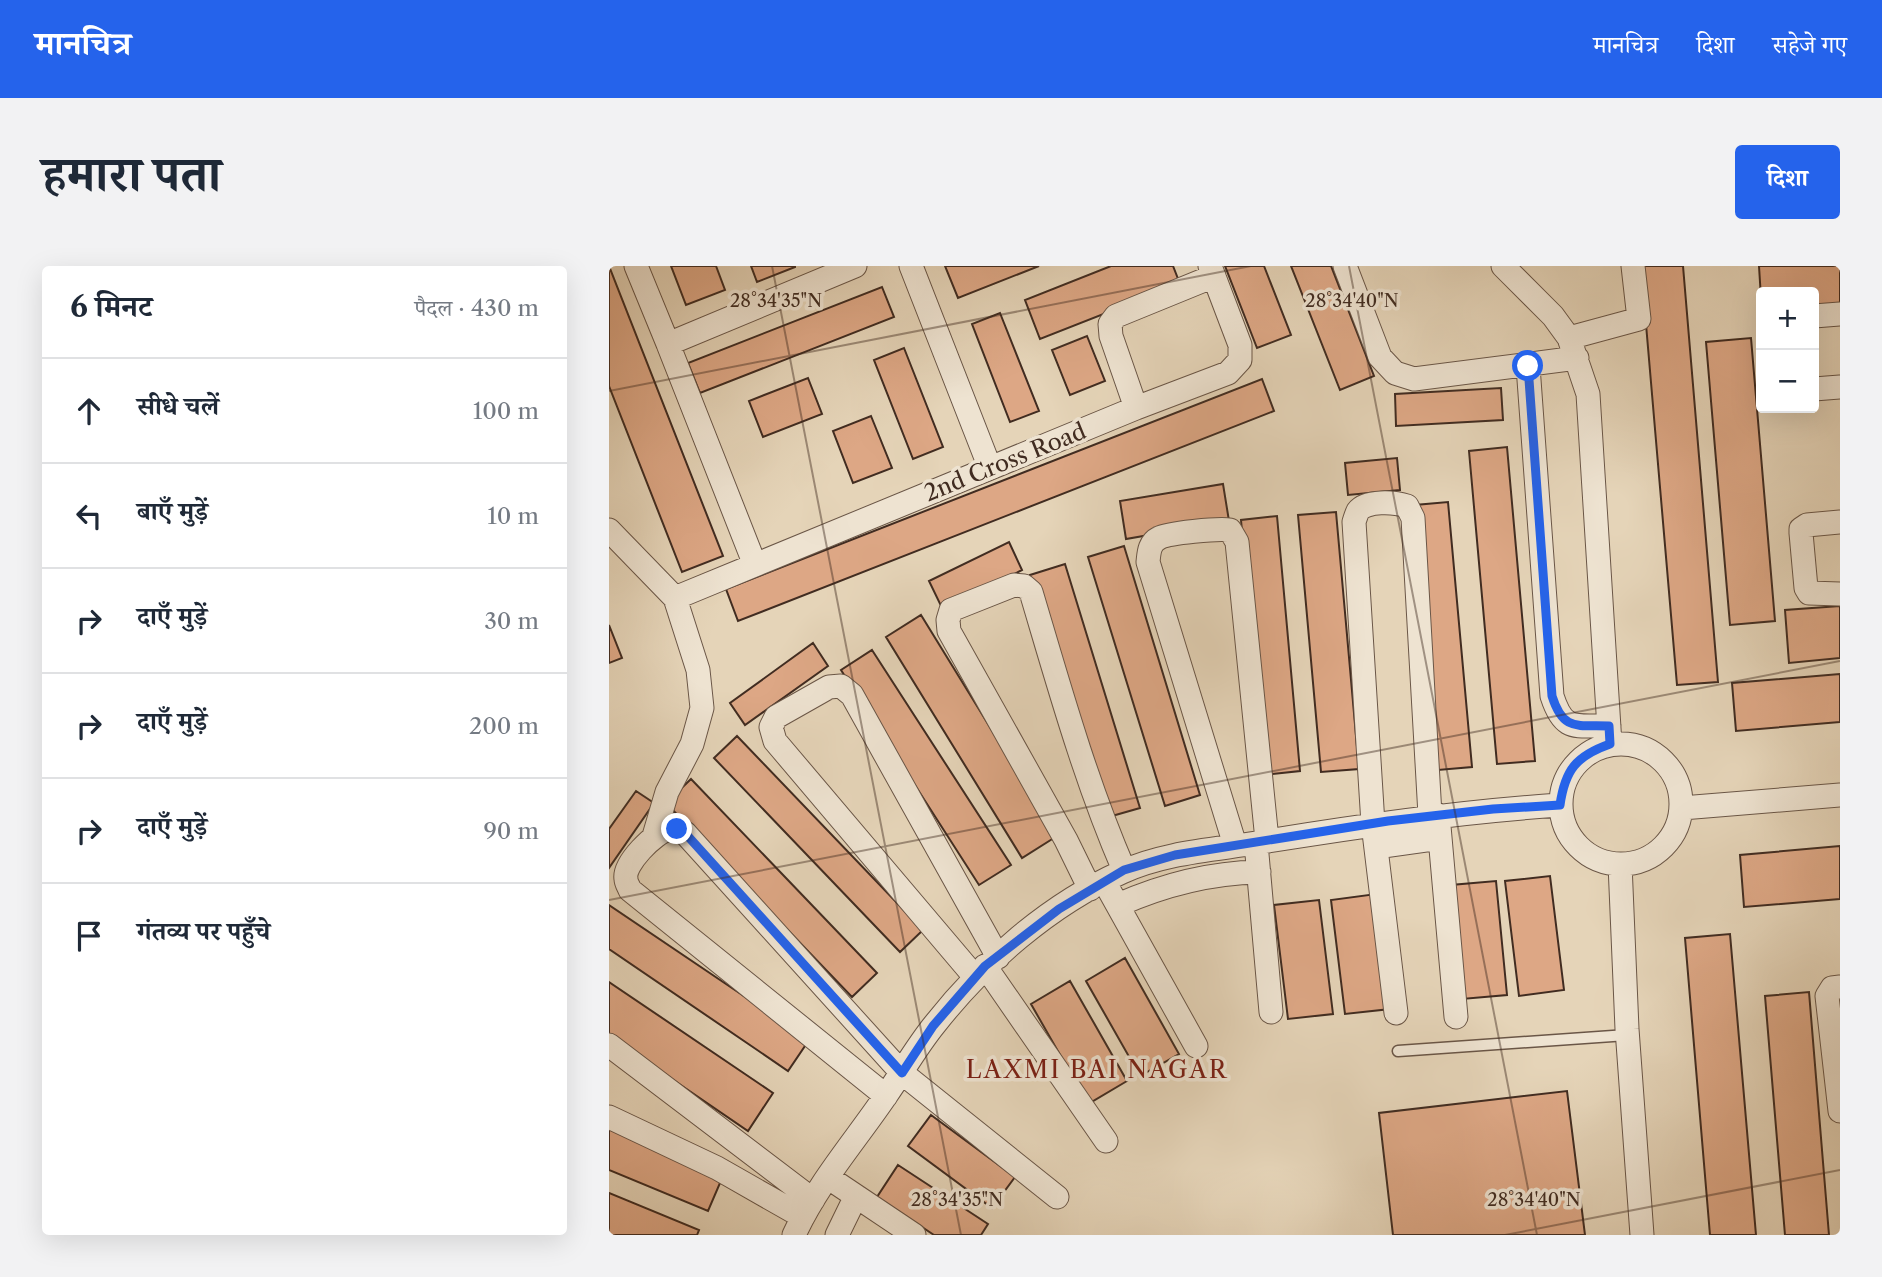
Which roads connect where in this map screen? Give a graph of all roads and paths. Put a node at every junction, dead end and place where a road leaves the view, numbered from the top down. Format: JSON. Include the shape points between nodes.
{"nodes":[{"id":1,"x":636,"y":266,"type":"edge"},
{"id":2,"x":855,"y":266,"type":"edge"},
{"id":3,"x":911,"y":266,"type":"edge"},
{"id":4,"x":1345,"y":266,"type":"edge"},
{"id":5,"x":1503,"y":266,"type":"edge"},
{"id":6,"x":1633,"y":266,"type":"edge"},
{"id":7,"x":826,"y":271,"type":"edge"},
{"id":8,"x":1212,"y":271,"type":"edge"},
{"id":9,"x":1840,"y":314,"type":"edge"},
{"id":10,"x":1819,"y":316,"type":"edge"},
{"id":11,"x":668,"y":344,"type":"junction"},
{"id":12,"x":1573,"y":348,"type":"junction"},
{"id":13,"x":1528,"y":366,"type":"junction"},
{"id":14,"x":1840,"y":387,"type":"edge"},
{"id":15,"x":1819,"y":389,"type":"edge"},
{"id":16,"x":1136,"y":408,"type":"junction"},
{"id":17,"x":990,"y":468,"type":"junction"},
{"id":18,"x":1840,"y":522,"type":"edge"},
{"id":19,"x":609,"y":530,"type":"edge"},
{"id":20,"x":755,"y":565,"type":"junction"},
{"id":21,"x":1840,"y":594,"type":"edge"},
{"id":22,"x":675,"y":598,"type":"junction"},
{"id":23,"x":1609,"y":735,"type":"junction"},
{"id":24,"x":1840,"y":795,"type":"edge"},
{"id":25,"x":1560,"y":805,"type":"junction"},
{"id":26,"x":1682,"y":808,"type":"junction"},
{"id":27,"x":1434,"y":815,"type":"junction"},
{"id":28,"x":1374,"y":835,"type":"junction"},
{"id":29,"x":654,"y":836,"type":"junction"},
{"id":30,"x":1440,"y":838,"type":"junction"},
{"id":31,"x":1252,"y":843,"type":"junction"},
{"id":32,"x":1620,"y":864,"type":"junction"},
{"id":33,"x":1124,"y":870,"type":"junction"},
{"id":34,"x":1258,"y":872,"type":"junction"},
{"id":35,"x":1097,"y":885,"type":"junction"},
{"id":36,"x":1118,"y":905,"type":"junction"},
{"id":37,"x":988,"y":970,"type":"junction"},
{"id":38,"x":1840,"y":986,"type":"edge"},
{"id":39,"x":1271,"y":1012,"type":"dead end"},
{"id":40,"x":1396,"y":1013,"type":"dead end"},
{"id":41,"x":1456,"y":1017,"type":"dead end"},
{"id":42,"x":1627,"y":1035,"type":"junction"},
{"id":43,"x":609,"y":1045,"type":"edge"},
{"id":44,"x":1196,"y":1046,"type":"dead end"},
{"id":45,"x":1398,"y":1051,"type":"dead end"},
{"id":46,"x":908,"y":1077,"type":"junction"},
{"id":47,"x":886,"y":1096,"type":"junction"},
{"id":48,"x":1840,"y":1111,"type":"edge"},
{"id":49,"x":609,"y":1117,"type":"edge"},
{"id":50,"x":1106,"y":1141,"type":"dead end"},
{"id":51,"x":829,"y":1178,"type":"junction"},
{"id":52,"x":856,"y":1196,"type":"junction"},
{"id":53,"x":1057,"y":1197,"type":"dead end"},
{"id":54,"x":803,"y":1217,"type":"edge"},
{"id":55,"x":837,"y":1235,"type":"edge"},
{"id":56,"x":914,"y":1235,"type":"edge"},
{"id":57,"x":1642,"y":1235,"type":"edge"}],
"edges":[{"from":1,"to":11,"type":"street"},
{"from":2,"to":7,"type":"street"},
{"from":3,"to":17,"type":"street"},
{"from":4,"to":13,"type":"street","via":[[1380,357],[1395,373],[1414,379]]},
{"from":5,"to":12,"type":"street","via":[[1553,316]]},
{"from":6,"to":12,"type":"street","via":[[1639,320]]},
{"from":7,"to":11,"type":"street"},
{"from":8,"to":16,"type":"street","via":[[1116,316],[1110,324]]},
{"from":8,"to":16,"type":"street","name":"2nd Cross Road","via":[[1240,345],[1240,360],[1228,373]]},
{"from":9,"to":10,"type":"street"},
{"from":11,"to":20,"type":"street"},
{"from":12,"to":13,"type":"street"},
{"from":12,"to":23,"type":"street","via":[[1588,394],[1592,429]]},
{"from":13,"to":23,"type":"street","via":[[1552,696],[1562,720]]},
{"from":14,"to":15,"type":"street"},
{"from":16,"to":17,"type":"street","name":"2nd Cross Road"},
{"from":17,"to":20,"type":"street","name":"2nd Cross Road"},
{"from":18,"to":21,"type":"street","via":[[1803,526],[1801,533],[1809,593]]},
{"from":19,"to":22,"type":"street"},
{"from":20,"to":22,"type":"street","name":"2nd Cross Road"},
{"from":22,"to":29,"type":"street","via":[[698,670],[702,708]]},
{"from":23,"to":25,"type":"street","via":[[1574,765],[1563,784]]},
{"from":23,"to":26,"type":"street","via":[[1653,754],[1670,769]]},
{"from":24,"to":26,"type":"street"},
{"from":25,"to":27,"type":"street"},
{"from":25,"to":32,"type":"street","via":[[1565,828],[1577,846],[1600,861]]},
{"from":26,"to":32,"type":"street","via":[[1676,832],[1666,843],[1650,856]]},
{"from":27,"to":28,"type":"street"},
{"from":27,"to":28,"type":"street","via":[[1413,518],[1407,506],[1398,503],[1368,505],[1359,510],[1354,522]]},
{"from":27,"to":30,"type":"street"},
{"from":28,"to":30,"type":"street"},
{"from":28,"to":31,"type":"street"},
{"from":28,"to":40,"type":"street"},
{"from":29,"to":46,"type":"street","via":[[677,829],[685,833]]},
{"from":29,"to":47,"type":"street","via":[[628,866],[625,878],[630,890]]},
{"from":30,"to":41,"type":"street"},
{"from":31,"to":31,"type":"street","via":[[1237,542],[1230,530],[1220,528],[1159,537],[1150,547],[1148,562]]},
{"from":31,"to":33,"type":"street","via":[[1175,855]]},
{"from":31,"to":34,"type":"street"},
{"from":32,"to":42,"type":"street"},
{"from":33,"to":35,"type":"street"},
{"from":33,"to":35,"type":"street","via":[[1075,741],[1031,592],[1014,585],[951,610],[949,631],[1066,840]]},
{"from":34,"to":36,"type":"street","via":[[1171,885]]},
{"from":34,"to":39,"type":"street"},
{"from":35,"to":36,"type":"street"},
{"from":35,"to":37,"type":"street","via":[[1040,922]]},
{"from":36,"to":44,"type":"street"},
{"from":37,"to":37,"type":"street","via":[[852,695],[841,686],[829,687],[776,717],[771,727],[775,741]]},
{"from":37,"to":46,"type":"street","via":[[933,1026]]},
{"from":37,"to":50,"type":"street"},
{"from":38,"to":48,"type":"street","via":[[1827,996]]},
{"from":42,"to":45,"type":"lane"},
{"from":42,"to":57,"type":"street"},
{"from":43,"to":54,"type":"street"},
{"from":46,"to":47,"type":"street"},
{"from":46,"to":53,"type":"street"},
{"from":47,"to":51,"type":"street"},
{"from":49,"to":54,"type":"street","via":[[717,1168]]},
{"from":51,"to":52,"type":"street"},
{"from":51,"to":54,"type":"street"},
{"from":52,"to":55,"type":"street"},
{"from":52,"to":56,"type":"street"}]}
